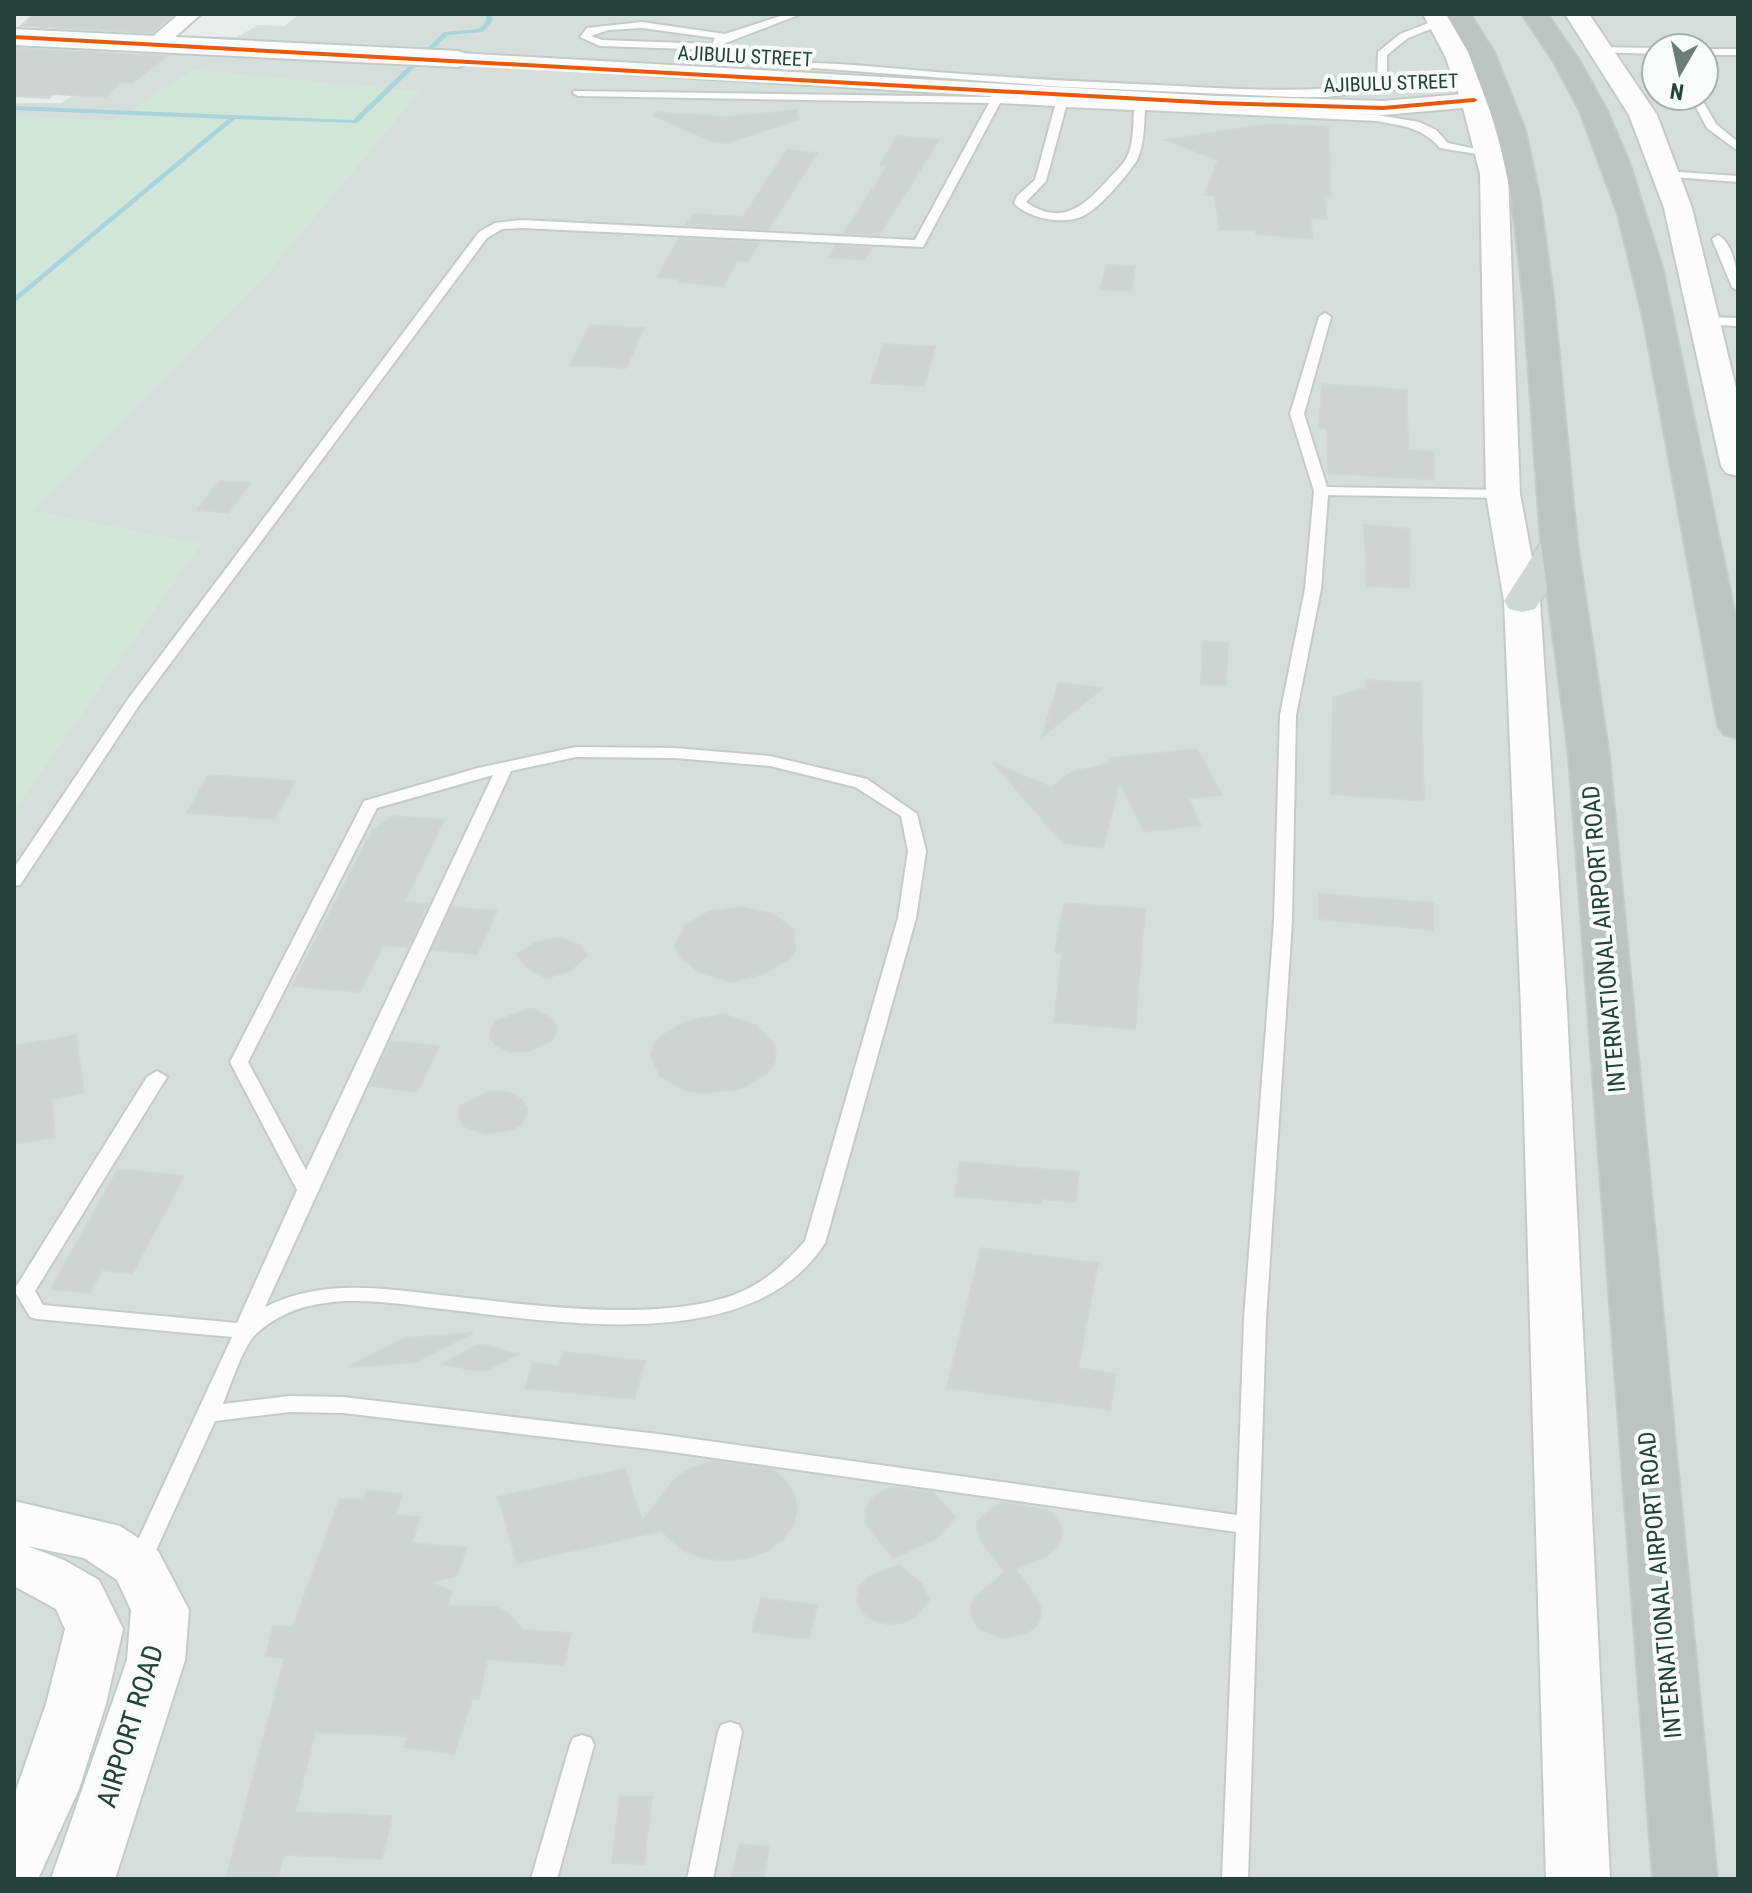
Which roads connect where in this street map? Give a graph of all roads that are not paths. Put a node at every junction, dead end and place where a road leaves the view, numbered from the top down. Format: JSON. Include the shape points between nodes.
{"nodes":[{"id":1,"x":191,"y":14,"type":"edge"},
{"id":2,"x":796,"y":14,"type":"edge"},
{"id":3,"x":1534,"y":14,"type":"edge"},
{"id":4,"x":1577,"y":14,"type":"edge"},
{"id":5,"x":1444,"y":17,"type":"edge"},
{"id":6,"x":14,"y":37,"type":"edge"},
{"id":7,"x":158,"y":42,"type":"junction"},
{"id":8,"x":723,"y":42,"type":"junction"},
{"id":9,"x":1603,"y":53,"type":"junction"},
{"id":10,"x":1640,"y":54,"type":"edge"},
{"id":11,"x":458,"y":59,"type":"joint"},
{"id":12,"x":578,"y":93,"type":"dead end"},
{"id":13,"x":997,"y":96,"type":"junction"},
{"id":14,"x":1383,"y":97,"type":"junction"},
{"id":15,"x":1061,"y":104,"type":"junction"},
{"id":16,"x":1140,"y":108,"type":"junction"},
{"id":17,"x":1704,"y":112,"type":"edge"},
{"id":18,"x":1478,"y":115,"type":"junction"},
{"id":19,"x":1738,"y":148,"type":"edge"},
{"id":20,"x":1665,"y":174,"type":"junction"},
{"id":21,"x":1738,"y":179,"type":"edge"},
{"id":22,"x":1718,"y":239,"type":"dead end"},
{"id":23,"x":1738,"y":287,"type":"edge"},
{"id":24,"x":1325,"y":317,"type":"dead end"},
{"id":25,"x":1705,"y":321,"type":"junction"},
{"id":26,"x":1738,"y":322,"type":"edge"},
{"id":27,"x":1733,"y":426,"type":"edge"},
{"id":28,"x":1738,"y":466,"type":"edge"},
{"id":29,"x":1321,"y":491,"type":"junction"},
{"id":30,"x":1503,"y":494,"type":"junction"},
{"id":31,"x":1559,"y":543,"type":"junction"},
{"id":32,"x":1725,"y":595,"type":"edge"},
{"id":33,"x":1522,"y":601,"type":"junction"},
{"id":34,"x":1738,"y":726,"type":"edge"},
{"id":35,"x":505,"y":767,"type":"junction"},
{"id":36,"x":14,"y":881,"type":"edge"},
{"id":37,"x":157,"y":1077,"type":"dead end"},
{"id":38,"x":307,"y":1190,"type":"junction"},
{"id":39,"x":245,"y":1331,"type":"junction"},
{"id":40,"x":207,"y":1414,"type":"junction"},
{"id":41,"x":14,"y":1522,"type":"edge"},
{"id":42,"x":1248,"y":1525,"type":"junction"},
{"id":43,"x":14,"y":1563,"type":"edge"},
{"id":44,"x":138,"y":1566,"type":"junction"},
{"id":45,"x":730,"y":1732,"type":"dead end"},
{"id":46,"x":582,"y":1745,"type":"dead end"},
{"id":47,"x":14,"y":1864,"type":"edge"},
{"id":48,"x":83,"y":1879,"type":"edge"},
{"id":49,"x":544,"y":1879,"type":"edge"},
{"id":50,"x":700,"y":1879,"type":"edge"},
{"id":51,"x":1235,"y":1879,"type":"edge"},
{"id":52,"x":1578,"y":1879,"type":"edge"},
{"id":53,"x":1685,"y":1879,"type":"edge"}],
"edges":[{"from":1,"to":7,"type":"street"},
{"from":2,"to":8,"type":"lane"},
{"from":3,"to":32,"type":"highway","via":[[1590,100],[1636,217]]},
{"from":4,"to":9,"type":"main road"},
{"from":5,"to":14,"type":"lane","via":[[1404,36],[1382,54]]},
{"from":5,"to":18,"type":"main road"},
{"from":5,"to":31,"type":"highway","name":"INTERNATIONAL AIRPORT ROAD","via":[[1481,52],[1504,109],[1526,200]]},
{"from":6,"to":7,"type":"main road","name":"AJIBULU STREET"},
{"from":7,"to":11,"type":"main road","name":"AJIBULU STREET"},
{"from":8,"to":8,"type":"lane","via":[[600,43],[585,37],[591,30],[618,26],[682,28]]},
{"from":8,"to":14,"type":"lane","via":[[736,54],[786,61],[1047,84]]},
{"from":9,"to":10,"type":"lane"},
{"from":9,"to":20,"type":"main road","via":[[1643,115]]},
{"from":11,"to":13,"type":"street","name":"AJIBULU STREET"},
{"from":12,"to":13,"type":"lane"},
{"from":13,"to":14,"type":"street","name":"AJIBULU STREET"},
{"from":13,"to":15,"type":"lane"},
{"from":13,"to":36,"type":"lane","via":[[919,244],[522,224],[499,226],[483,235],[134,702]]},
{"from":14,"to":18,"type":"street","name":"AJIBULU STREET"},
{"from":14,"to":18,"type":"lane"},
{"from":15,"to":16,"type":"lane"},
{"from":15,"to":16,"type":"lane","via":[[1040,181],[1020,203],[1030,210],[1068,215],[1084,211],[1124,172],[1133,157]]},
{"from":16,"to":18,"type":"lane","via":[[1396,120],[1425,127],[1444,146]]},
{"from":17,"to":19,"type":"lane","via":[[1711,126]]},
{"from":18,"to":30,"type":"main road","via":[[1494,174]]},
{"from":20,"to":21,"type":"lane"},
{"from":20,"to":25,"type":"main road"},
{"from":22,"to":23,"type":"lane"},
{"from":24,"to":29,"type":"lane","via":[[1297,414]]},
{"from":25,"to":26,"type":"lane"},
{"from":25,"to":27,"type":"main road"},
{"from":27,"to":28,"type":"main road"},
{"from":29,"to":30,"type":"lane"},
{"from":29,"to":42,"type":"lane","via":[[1313,589],[1288,715],[1283,921],[1255,1319]]},
{"from":30,"to":33,"type":"main road"},
{"from":31,"to":33,"type":"main road"},
{"from":31,"to":53,"type":"highway","name":"INTERNATIONAL AIRPORT ROAD","via":[[1589,756]]},
{"from":32,"to":34,"type":"highway"},
{"from":33,"to":52,"type":"main road","via":[[1544,1009]]},
{"from":35,"to":38,"type":"lane"},
{"from":35,"to":38,"type":"lane","via":[[370,805],[239,1062]]},
{"from":35,"to":39,"type":"lane","via":[[576,752],[770,761],[861,783],[909,814],[917,851],[907,918],[815,1243],[785,1275],[751,1295],[705,1309],[594,1317],[343,1292],[299,1299],[268,1312]]},
{"from":37,"to":39,"type":"lane","via":[[24,1291],[37,1312]]},
{"from":38,"to":39,"type":"lane"},
{"from":39,"to":40,"type":"lane"},
{"from":40,"to":42,"type":"lane","via":[[290,1404],[343,1405],[658,1442]]},
{"from":40,"to":44,"type":"lane"},
{"from":41,"to":44,"type":"main road","via":[[100,1541]]},
{"from":42,"to":51,"type":"lane"},
{"from":43,"to":47,"type":"main road","via":[[79,1595],[94,1629],[48,1789]]},
{"from":44,"to":48,"type":"main road","name":"AIRPORT ROAD","via":[[160,1610],[156,1660]]},
{"from":45,"to":50,"type":"lane"},
{"from":46,"to":49,"type":"lane"}]}
